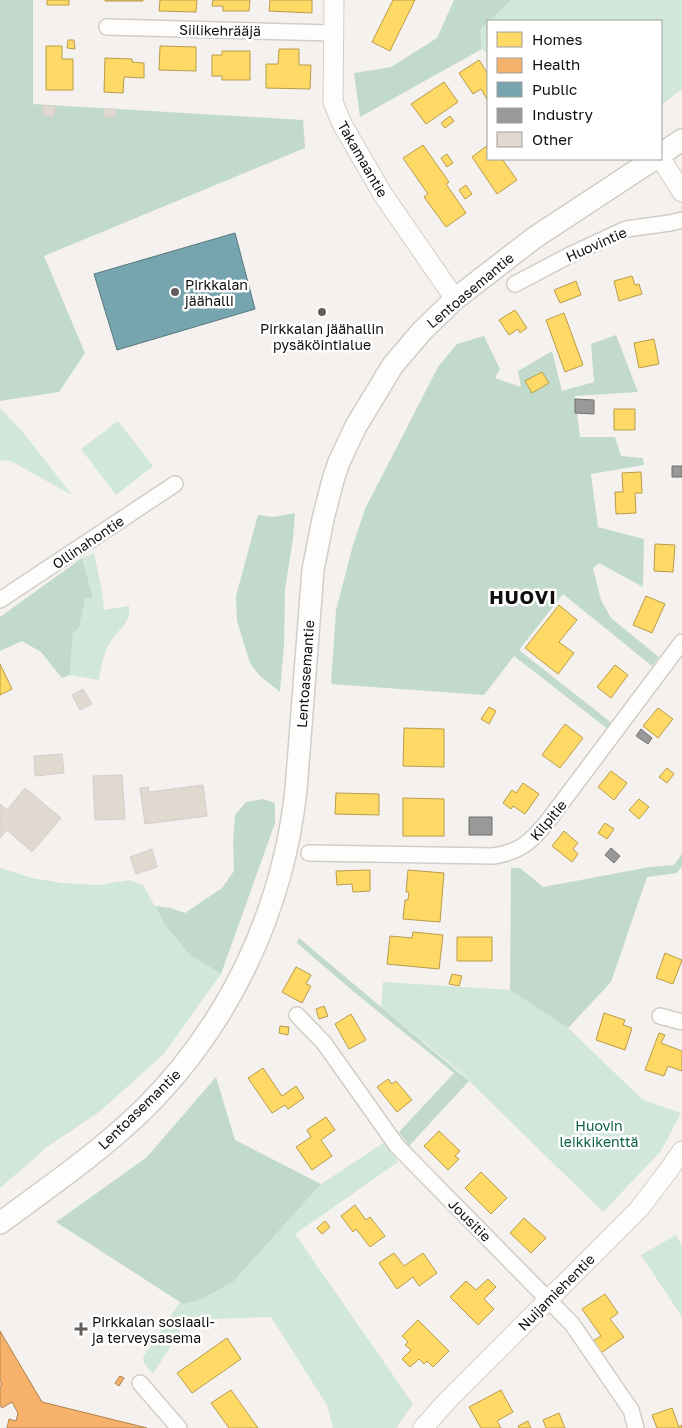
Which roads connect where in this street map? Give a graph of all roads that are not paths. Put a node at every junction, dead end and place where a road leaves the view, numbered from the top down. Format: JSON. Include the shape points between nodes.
{"nodes":[{"id":1,"x":334,"y":0,"type":"edge"},
{"id":2,"x":107,"y":27,"type":"dead end"},
{"id":3,"x":333,"y":33,"type":"junction"},
{"id":4,"x":682,"y":140,"type":"edge"},
{"id":5,"x":662,"y":153,"type":"edge"},
{"id":6,"x":652,"y":160,"type":"edge"},
{"id":7,"x":662,"y":160,"type":"edge"},
{"id":8,"x":682,"y":192,"type":"edge"},
{"id":9,"x":682,"y":220,"type":"edge"},
{"id":10,"x":515,"y":284,"type":"dead end"},
{"id":11,"x":455,"y":299,"type":"junction"},
{"id":12,"x":176,"y":484,"type":"dead end"},
{"id":13,"x":0,"y":600,"type":"edge"},
{"id":14,"x":682,"y":642,"type":"edge"},
{"id":15,"x":308,"y":854,"type":"dead end"},
{"id":16,"x":296,"y":1015,"type":"dead end"},
{"id":17,"x":660,"y":1016,"type":"dead end"},
{"id":18,"x":682,"y":1022,"type":"edge"},
{"id":19,"x":682,"y":1151,"type":"edge"},
{"id":20,"x":0,"y":1223,"type":"edge"},
{"id":21,"x":549,"y":1299,"type":"junction"},
{"id":22,"x":140,"y":1383,"type":"dead end"},
{"id":23,"x":179,"y":1428,"type":"edge"},
{"id":24,"x":423,"y":1428,"type":"edge"},
{"id":25,"x":636,"y":1428,"type":"edge"}],
"edges":[{"from":1,"to":3,"type":"street","name":"Takamaantie"},
{"from":2,"to":3,"type":"street","name":"Siilikehrääjä"},
{"from":3,"to":11,"type":"street","name":"Takamaantie","via":[[333,102],[342,124],[382,193]]},
{"from":4,"to":5,"type":"main road"},
{"from":6,"to":11,"type":"main road","name":"Lentoasemantie","via":[[534,238]]},
{"from":7,"to":8,"type":"street"},
{"from":9,"to":10,"type":"street","name":"Huovintie","via":[[626,229]]},
{"from":11,"to":20,"type":"main road","name":"Lentoasemantie","via":[[422,330],[393,365],[356,426],[339,462],[323,519],[311,587],[293,819],[274,897],[240,979],[207,1033],[158,1094],[103,1146]]},
{"from":12,"to":13,"type":"street","name":"Ollinahontie"},
{"from":14,"to":15,"type":"street","name":"Kilpitie","via":[[548,822],[516,851],[493,856]]},
{"from":16,"to":21,"type":"street","name":"Jousitie","via":[[324,1043],[397,1146]]},
{"from":17,"to":18,"type":"street"},
{"from":19,"to":21,"type":"street","name":"Nuijamiehentie","via":[[639,1209]]},
{"from":21,"to":24,"type":"street","name":"Nuijamiehentie"},
{"from":21,"to":25,"type":"street","name":"Jousitie","via":[[572,1324],[631,1410]]},
{"from":22,"to":23,"type":"street"}]}
